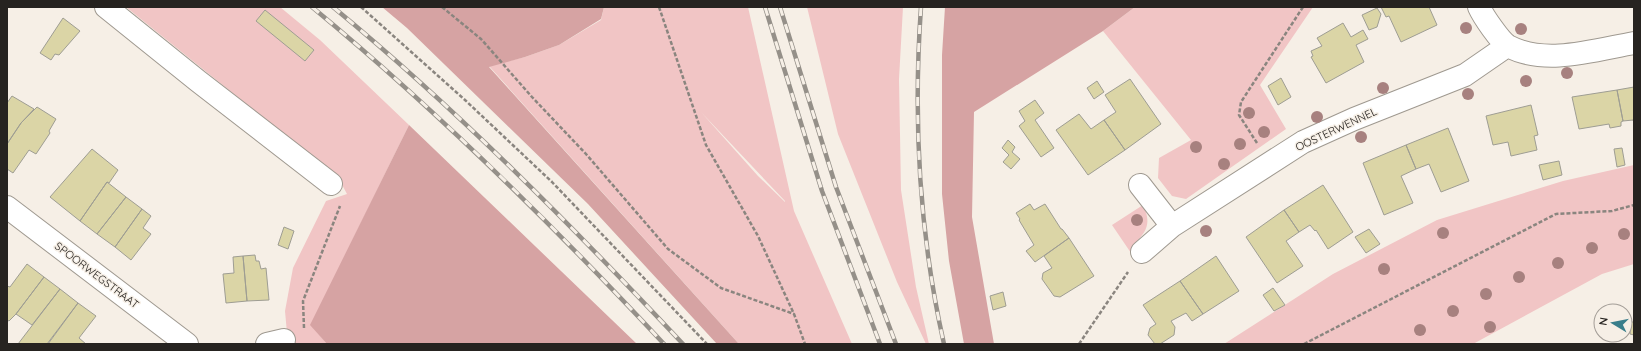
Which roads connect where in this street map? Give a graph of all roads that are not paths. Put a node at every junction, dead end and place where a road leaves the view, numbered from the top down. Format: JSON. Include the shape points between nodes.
{"nodes":[{"id":1,"x":106,"y":7,"type":"edge"},
{"id":2,"x":1479,"y":7,"type":"edge"},
{"id":3,"x":1634,"y":43,"type":"edge"},
{"id":4,"x":1507,"y":46,"type":"junction"},
{"id":5,"x":331,"y":184,"type":"road end"},
{"id":6,"x":1140,"y":185,"type":"dead end"},
{"id":7,"x":7,"y":207,"type":"edge"},
{"id":8,"x":1172,"y":226,"type":"junction"},
{"id":9,"x":1142,"y":252,"type":"road end"},
{"id":10,"x":187,"y":344,"type":"edge"}],
"edges":[{"from":1,"to":5,"type":"street"},
{"from":2,"to":4,"type":"street"},
{"from":3,"to":4,"type":"street","via":[[1558,56],[1531,54]]},
{"from":4,"to":8,"type":"street","name":"OOSTERWENNEL","via":[[1465,75],[1303,142]]},
{"from":6,"to":8,"type":"street"},
{"from":7,"to":10,"type":"street","name":"SPOORWEGSTRAAT"},
{"from":8,"to":9,"type":"street","name":"OOSTERWENNEL"}]}
